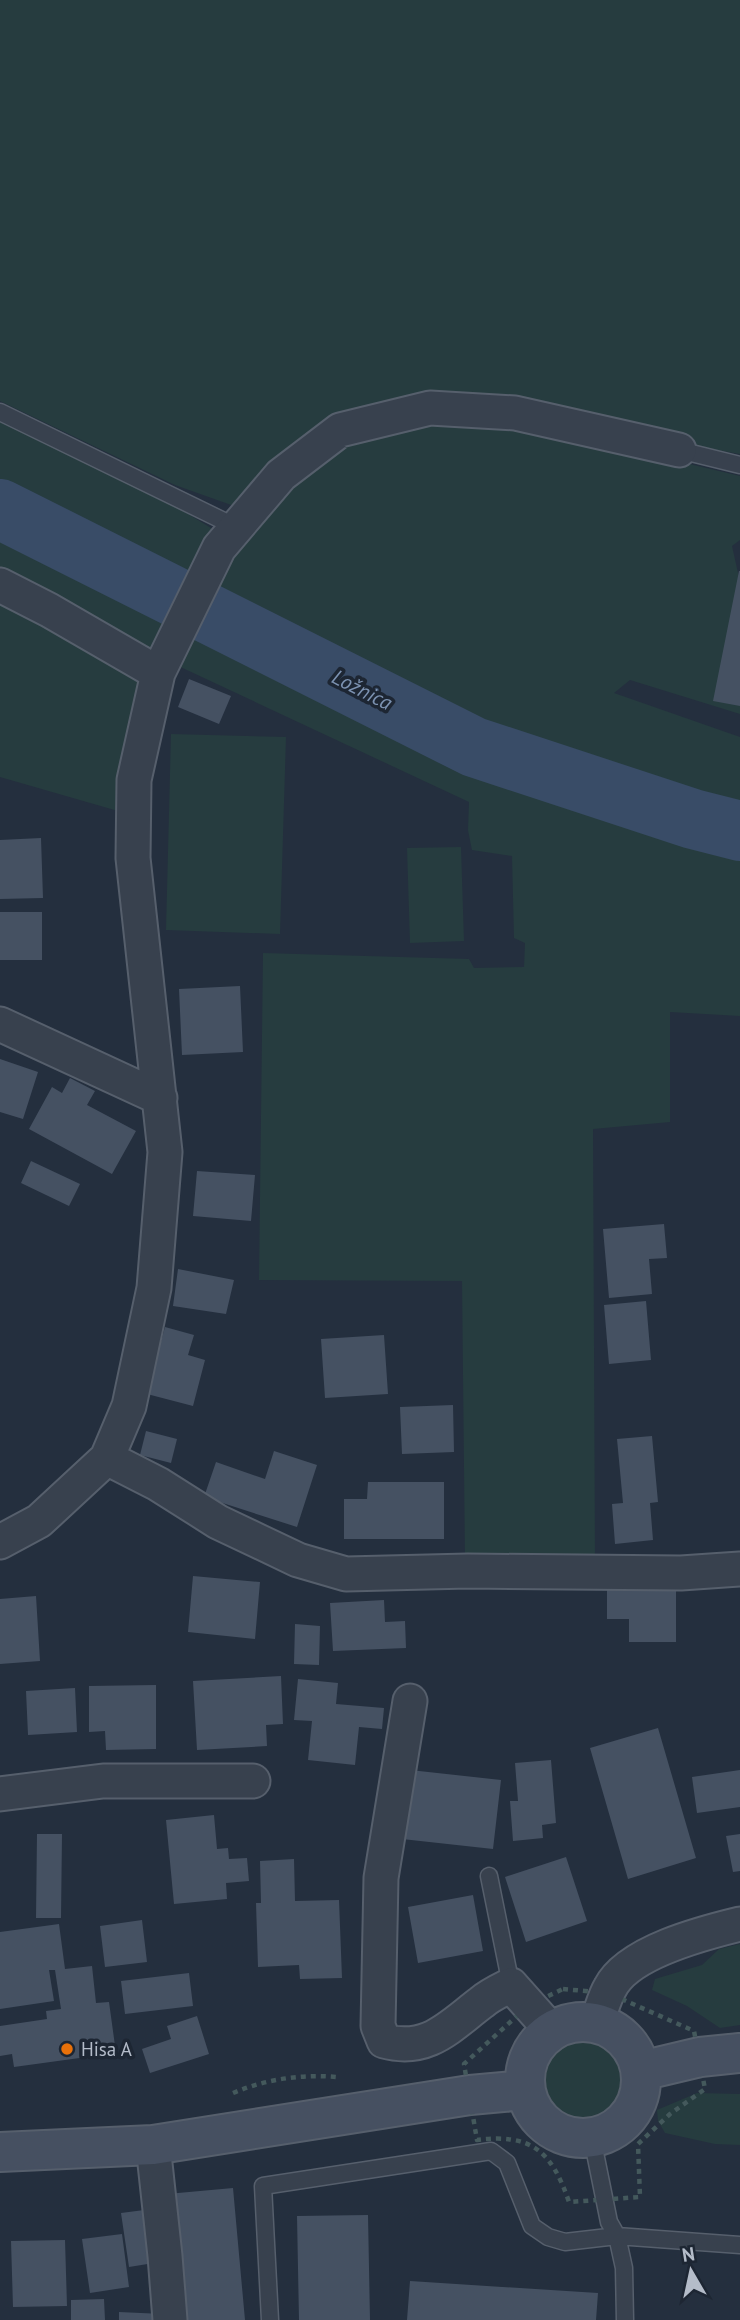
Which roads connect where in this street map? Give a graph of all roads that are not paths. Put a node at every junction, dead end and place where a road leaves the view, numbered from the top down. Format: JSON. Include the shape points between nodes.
{"nodes":[{"id":1,"x":0,"y":412,"type":"edge"},
{"id":2,"x":679,"y":450,"type":"joint"},
{"id":3,"x":740,"y":465,"type":"edge"},
{"id":4,"x":228,"y":538,"type":"junction"},
{"id":5,"x":0,"y":585,"type":"edge"},
{"id":6,"x":164,"y":661,"type":"junction"},
{"id":7,"x":0,"y":1024,"type":"edge"},
{"id":8,"x":160,"y":1098,"type":"junction"},
{"id":9,"x":107,"y":1458,"type":"junction"},
{"id":10,"x":0,"y":1542,"type":"edge"},
{"id":11,"x":740,"y":1569,"type":"edge"},
{"id":12,"x":410,"y":1700,"type":"dead end"},
{"id":13,"x":253,"y":1782,"type":"dead end"},
{"id":14,"x":0,"y":1794,"type":"edge"},
{"id":15,"x":489,"y":1876,"type":"dead end"},
{"id":16,"x":740,"y":1924,"type":"edge"},
{"id":17,"x":531,"y":2007,"type":"junction"},
{"id":18,"x":602,"y":2008,"type":"junction"},
{"id":19,"x":740,"y":2053,"type":"edge"},
{"id":20,"x":640,"y":2071,"type":"junction"},
{"id":21,"x":525,"y":2090,"type":"junction"},
{"id":22,"x":592,"y":2138,"type":"junction"},
{"id":23,"x":153,"y":2145,"type":"junction"},
{"id":24,"x":0,"y":2152,"type":"edge"},
{"id":25,"x":617,"y":2236,"type":"junction"},
{"id":26,"x":740,"y":2245,"type":"edge"},
{"id":27,"x":170,"y":2320,"type":"edge"},
{"id":28,"x":270,"y":2320,"type":"edge"},
{"id":29,"x":625,"y":2320,"type":"edge"}],
"edges":[{"from":1,"to":4,"type":"lane"},
{"from":2,"to":3,"type":"lane"},
{"from":2,"to":4,"type":"street","via":[[514,413],[430,408],[340,430],[281,475]]},
{"from":4,"to":6,"type":"street"},
{"from":5,"to":6,"type":"street"},
{"from":6,"to":8,"type":"street","via":[[134,780],[133,858]]},
{"from":7,"to":8,"type":"street"},
{"from":8,"to":9,"type":"street","via":[[165,1152],[154,1288],[129,1406]]},
{"from":9,"to":10,"type":"street","via":[[39,1521]]},
{"from":9,"to":11,"type":"street","via":[[219,1522],[298,1560],[346,1574]]},
{"from":12,"to":17,"type":"street","via":[[381,1878],[378,2026],[384,2041],[402,2046],[443,2032],[483,2001]]},
{"from":13,"to":14,"type":"street","via":[[103,1782]]},
{"from":15,"to":17,"type":"lane"},
{"from":16,"to":18,"type":"street","via":[[700,1934],[635,1961],[610,1986]]},
{"from":17,"to":18,"type":"main road","via":[[573,2023]]},
{"from":17,"to":21,"type":"main road","via":[[535,2046],[526,2067]]},
{"from":18,"to":20,"type":"main road","via":[[632,2049]]},
{"from":19,"to":20,"type":"main road"},
{"from":20,"to":22,"type":"main road","via":[[640,2094],[630,2115],[613,2130]]},
{"from":21,"to":22,"type":"main road","via":[[533,2111],[548,2128],[569,2137]]},
{"from":21,"to":23,"type":"main road"},
{"from":22,"to":25,"type":"lane"},
{"from":23,"to":24,"type":"main road"},
{"from":23,"to":27,"type":"street"},
{"from":25,"to":26,"type":"lane"},
{"from":25,"to":28,"type":"lane","via":[[565,2242],[548,2238],[532,2226],[507,2163],[491,2151],[263,2186]]},
{"from":25,"to":29,"type":"lane","via":[[624,2268]]}]}
